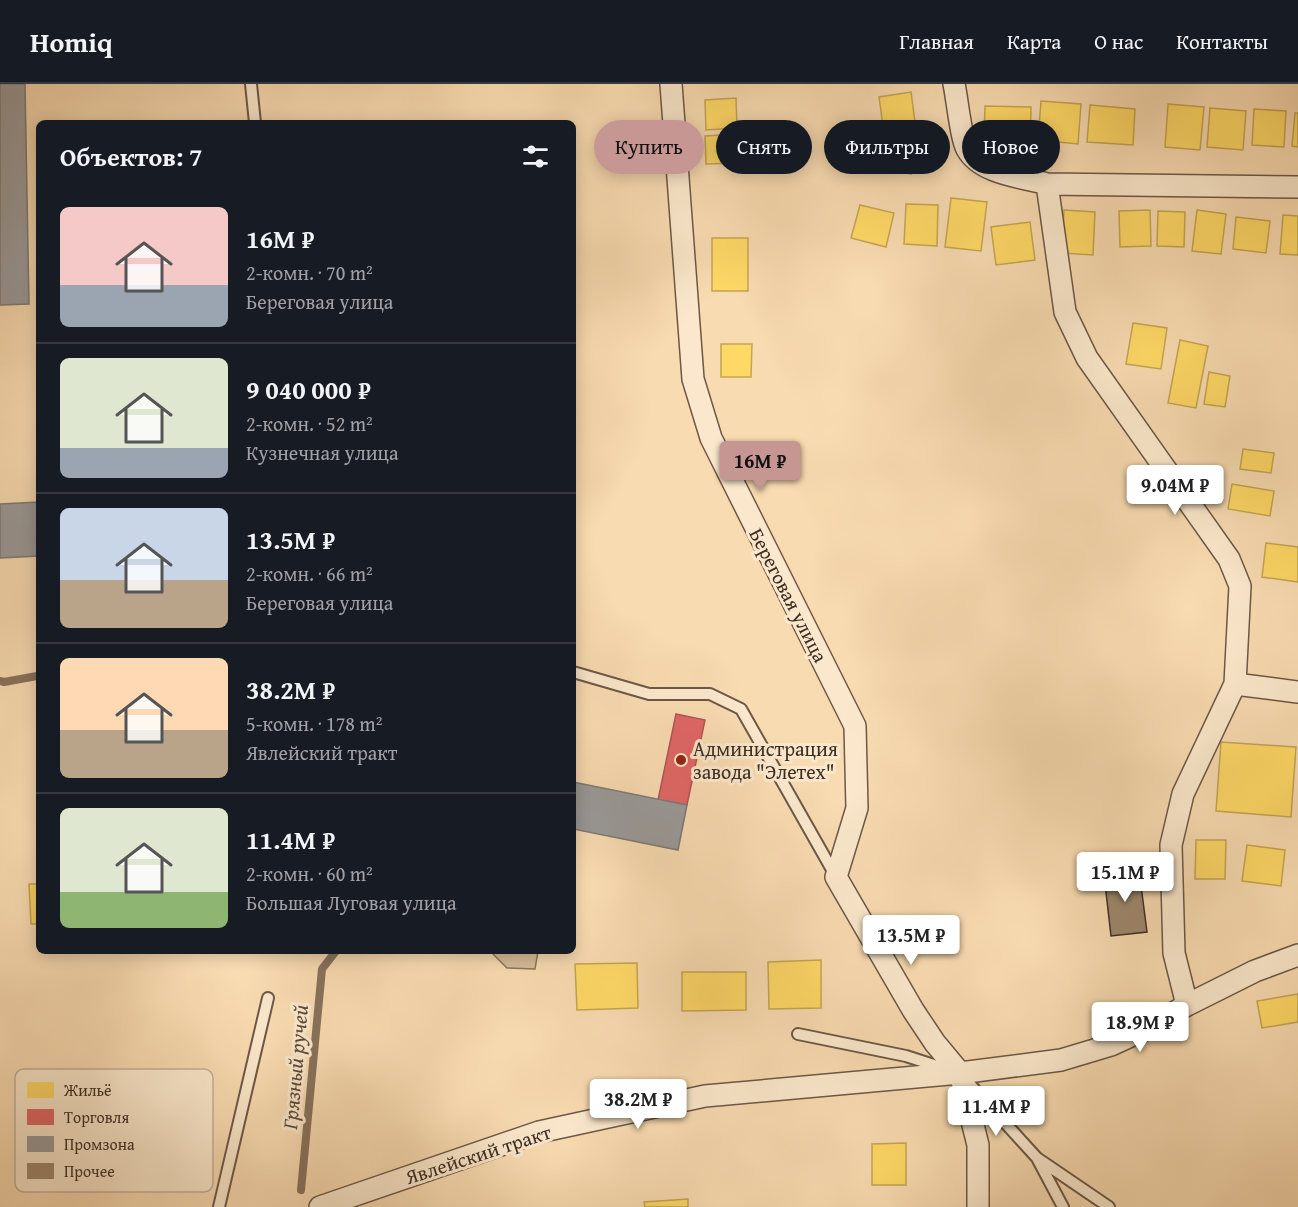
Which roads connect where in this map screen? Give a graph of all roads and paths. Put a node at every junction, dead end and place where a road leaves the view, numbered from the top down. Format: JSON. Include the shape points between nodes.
{"nodes":[{"id":1,"x":251,"y":84,"type":"edge"},
{"id":2,"x":671,"y":84,"type":"edge"},
{"id":3,"x":954,"y":84,"type":"edge"},
{"id":4,"x":255,"y":120,"type":"edge"},
{"id":5,"x":1047,"y":184,"type":"junction"},
{"id":6,"x":1298,"y":187,"type":"edge"},
{"id":7,"x":576,"y":673,"type":"edge"},
{"id":8,"x":1235,"y":684,"type":"junction"},
{"id":9,"x":1298,"y":692,"type":"edge"},
{"id":10,"x":836,"y":877,"type":"junction"},
{"id":11,"x":1298,"y":955,"type":"edge"},
{"id":12,"x":268,"y":998,"type":"dead end"},
{"id":13,"x":1187,"y":1005,"type":"junction"},
{"id":14,"x":798,"y":1034,"type":"dead end"},
{"id":15,"x":960,"y":1073,"type":"junction"},
{"id":16,"x":1037,"y":1158,"type":"junction"},
{"id":17,"x":219,"y":1207,"type":"edge"},
{"id":18,"x":320,"y":1207,"type":"edge"},
{"id":19,"x":978,"y":1207,"type":"edge"},
{"id":20,"x":1063,"y":1207,"type":"edge"},
{"id":21,"x":1109,"y":1207,"type":"edge"}],
"edges":[{"from":1,"to":4,"type":"lane"},
{"from":2,"to":10,"type":"street","name":"Береговая улица","via":[[693,379],[711,438],[855,726],[857,808]]},
{"from":3,"to":5,"type":"street","via":[[966,148],[975,159],[990,168]]},
{"from":5,"to":6,"type":"street"},
{"from":5,"to":8,"type":"street","via":[[1065,312],[1087,358],[1229,559],[1240,586]]},
{"from":7,"to":10,"type":"lane","via":[[649,694],[710,694],[741,709]]},
{"from":8,"to":9,"type":"street"},
{"from":8,"to":13,"type":"street","via":[[1183,794],[1171,845],[1174,953]]},
{"from":10,"to":15,"type":"street","via":[[913,1010]]},
{"from":11,"to":13,"type":"street","name":"Явлейский тракт","via":[[1255,971]]},
{"from":12,"to":17,"type":"lane"},
{"from":13,"to":15,"type":"street","name":"Явлейский тракт","via":[[1148,1028],[1061,1060]]},
{"from":14,"to":15,"type":"lane","via":[[906,1056]]},
{"from":15,"to":16,"type":"lane"},
{"from":15,"to":18,"type":"street","name":"Явлейский тракт","via":[[705,1096],[539,1132]]},
{"from":15,"to":19,"type":"street","via":[[978,1145]]},
{"from":16,"to":20,"type":"lane"},
{"from":16,"to":21,"type":"lane"}]}
